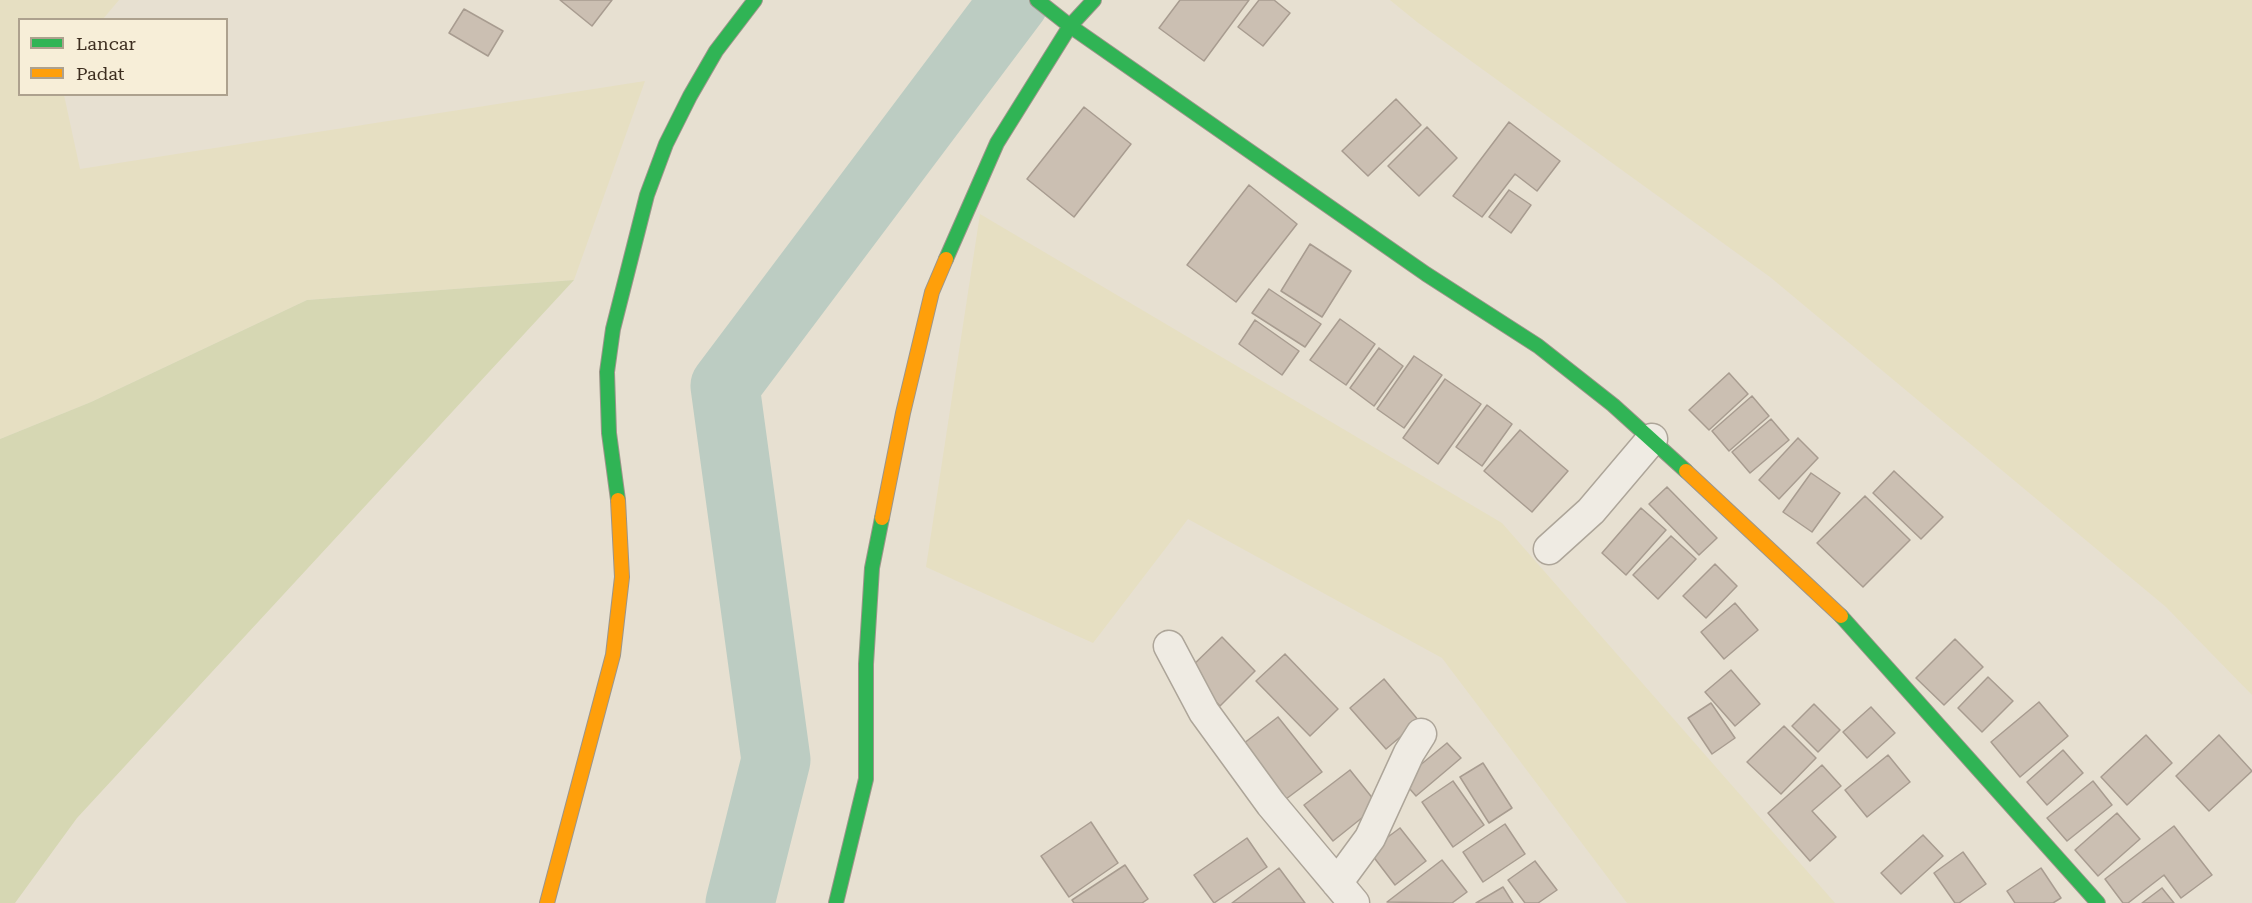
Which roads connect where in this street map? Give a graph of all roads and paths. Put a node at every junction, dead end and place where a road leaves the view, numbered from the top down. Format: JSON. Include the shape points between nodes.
{"nodes":[{"id":1,"x":755,"y":0,"type":"edge"},
{"id":2,"x":1037,"y":0,"type":"edge"},
{"id":3,"x":1094,"y":0,"type":"edge"},
{"id":4,"x":1070,"y":26,"type":"junction"},
{"id":5,"x":1652,"y":439,"type":"junction"},
{"id":6,"x":1549,"y":549,"type":"dead end"},
{"id":7,"x":1169,"y":646,"type":"dead end"},
{"id":8,"x":1421,"y":734,"type":"dead end"},
{"id":9,"x":1346,"y":893,"type":"edge"},
{"id":10,"x":547,"y":903,"type":"edge"},
{"id":11,"x":836,"y":903,"type":"edge"},
{"id":12,"x":2098,"y":903,"type":"edge"}],
"edges":[{"from":1,"to":10,"type":"street","via":[[716,51],[666,144],[647,195],[612,329],[607,372],[622,577],[615,644]]},
{"from":2,"to":4,"type":"street"},
{"from":3,"to":4,"type":"street"},
{"from":4,"to":5,"type":"street","via":[[1426,274],[1538,346]]},
{"from":4,"to":11,"type":"street","via":[[997,143],[932,292],[872,568],[866,664],[866,779]]},
{"from":5,"to":6,"type":"street","via":[[1591,511]]},
{"from":5,"to":12,"type":"street","via":[[1839,614]]},
{"from":7,"to":9,"type":"street","via":[[1204,712],[1271,804]]},
{"from":8,"to":9,"type":"street"}]}
